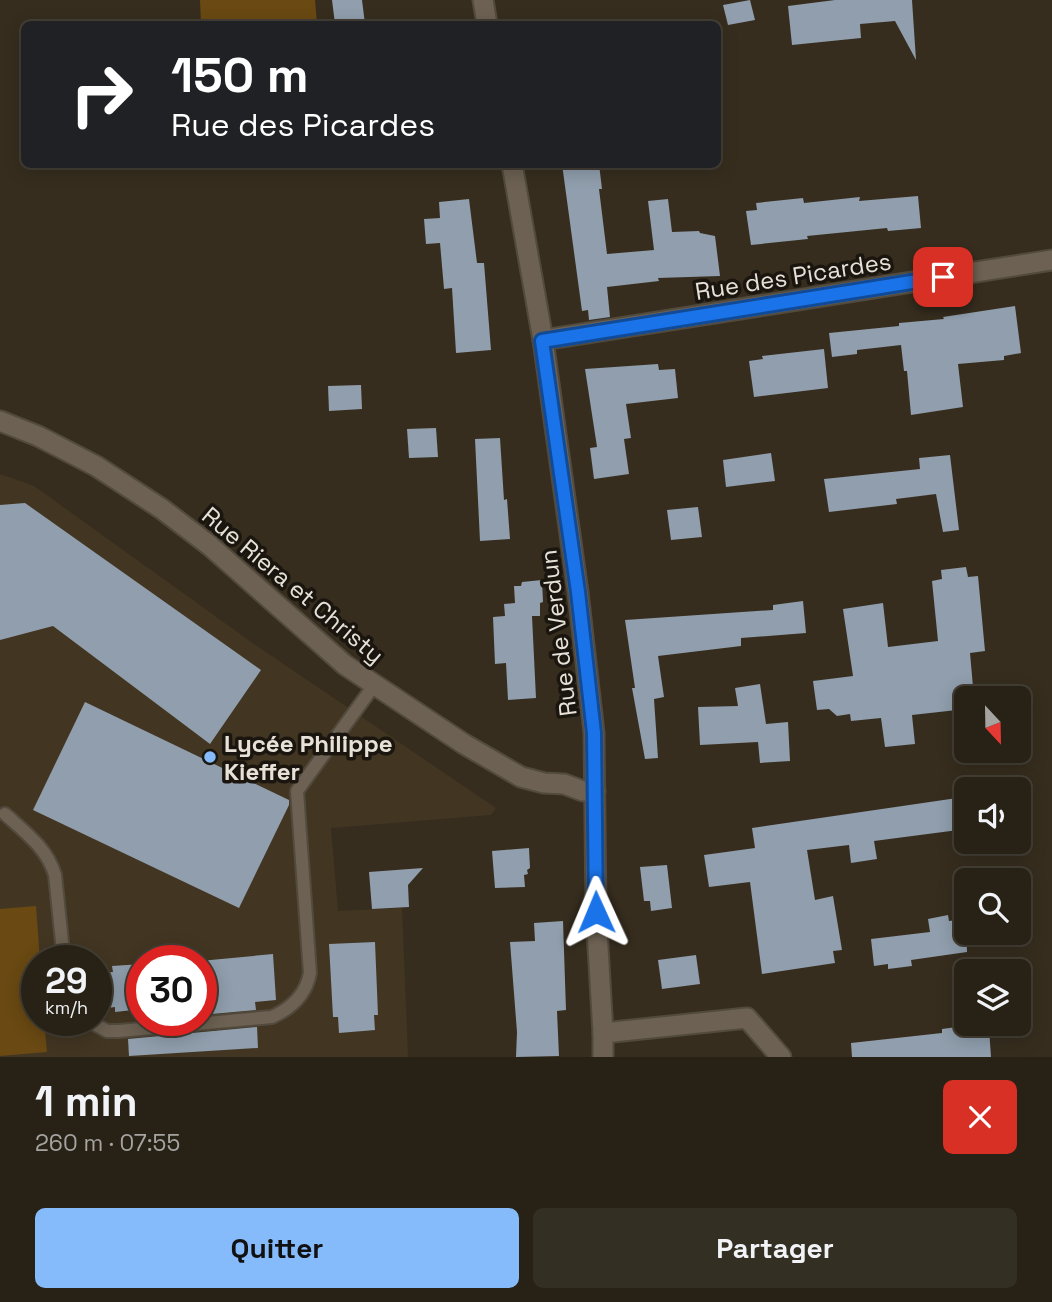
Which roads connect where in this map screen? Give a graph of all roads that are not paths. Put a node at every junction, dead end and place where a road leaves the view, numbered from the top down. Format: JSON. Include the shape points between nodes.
{"nodes":[{"id":1,"x":483,"y":0,"type":"edge"},
{"id":2,"x":486,"y":21,"type":"edge"},
{"id":3,"x":513,"y":168,"type":"edge"},
{"id":4,"x":1052,"y":260,"type":"edge"},
{"id":5,"x":542,"y":341,"type":"junction"},
{"id":6,"x":0,"y":421,"type":"edge"},
{"id":7,"x":375,"y":684,"type":"junction"},
{"id":8,"x":595,"y":791,"type":"junction"},
{"id":9,"x":5,"y":814,"type":"dead end"},
{"id":10,"x":62,"y":945,"type":"edge"},
{"id":11,"x":112,"y":1031,"type":"edge"},
{"id":12,"x":603,"y":1033,"type":"junction"},
{"id":13,"x":603,"y":1057,"type":"edge"},
{"id":14,"x":781,"y":1057,"type":"edge"}],
"edges":[{"from":1,"to":2,"type":"street"},
{"from":3,"to":5,"type":"street","name":"Rue de Verdun"},
{"from":4,"to":5,"type":"street","name":"Rue des Picardes"},
{"from":5,"to":8,"type":"street","name":"Rue de Verdun","via":[[578,592],[594,733]]},
{"from":6,"to":7,"type":"street","name":"Rue Riera et Christy","via":[[96,466],[162,509],[345,665]]},
{"from":7,"to":8,"type":"street","name":"Rue Riera et Christy","via":[[521,777]]},
{"from":7,"to":11,"type":"lane","via":[[297,791],[308,987],[285,1011],[272,1017]]},
{"from":8,"to":12,"type":"street","name":"Rue de Verdun"},
{"from":9,"to":10,"type":"lane","via":[[46,853],[52,865]]},
{"from":12,"to":13,"type":"street","name":"Rue de Verdun"},
{"from":12,"to":14,"type":"street","via":[[747,1018]]}]}
